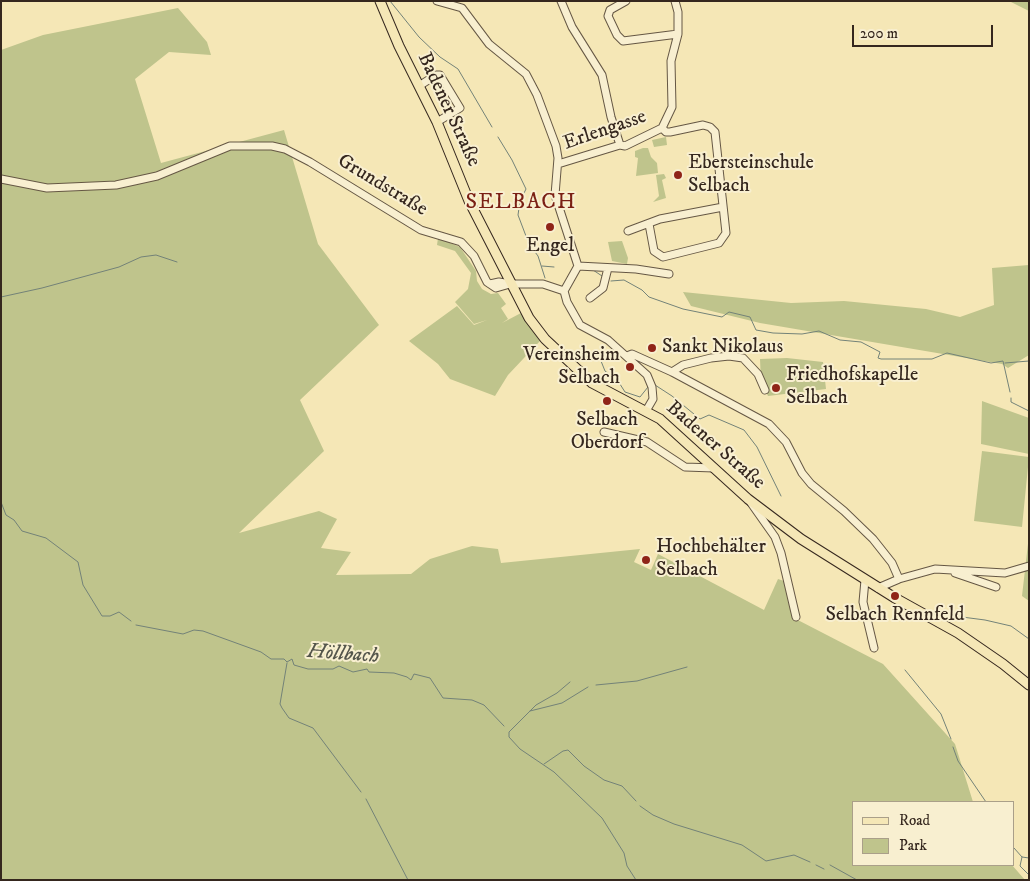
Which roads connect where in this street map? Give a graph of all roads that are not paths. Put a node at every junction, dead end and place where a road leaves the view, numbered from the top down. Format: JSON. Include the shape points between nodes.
{"nodes":[{"id":1,"x":380,"y":1,"type":"edge"},
{"id":2,"x":437,"y":1,"type":"edge"},
{"id":3,"x":561,"y":1,"type":"edge"},
{"id":4,"x":626,"y":1,"type":"edge"},
{"id":5,"x":675,"y":1,"type":"edge"},
{"id":6,"x":450,"y":2,"type":"edge"},
{"id":7,"x":678,"y":34,"type":"junction"},
{"id":8,"x":420,"y":86,"type":"junction"},
{"id":9,"x":437,"y":122,"type":"junction"},
{"id":10,"x":662,"y":128,"type":"junction"},
{"id":11,"x":620,"y":145,"type":"junction"},
{"id":12,"x":558,"y":164,"type":"junction"},
{"id":13,"x":1,"y":179,"type":"edge"},
{"id":14,"x":723,"y":207,"type":"junction"},
{"id":15,"x":649,"y":224,"type":"junction"},
{"id":16,"x":628,"y":231,"type":"dead end"},
{"id":17,"x":578,"y":266,"type":"junction"},
{"id":18,"x":608,"y":268,"type":"junction"},
{"id":19,"x":669,"y":274,"type":"dead end"},
{"id":20,"x":510,"y":284,"type":"junction"},
{"id":21,"x":564,"y":291,"type":"junction"},
{"id":22,"x":590,"y":298,"type":"dead end"},
{"id":23,"x":627,"y":356,"type":"junction"},
{"id":24,"x":672,"y":372,"type":"junction"},
{"id":25,"x":765,"y":390,"type":"dead end"},
{"id":26,"x":646,"y":411,"type":"junction"},
{"id":27,"x":604,"y":432,"type":"dead end"},
{"id":28,"x":714,"y":468,"type":"junction"},
{"id":29,"x":748,"y":498,"type":"junction"},
{"id":30,"x":1029,"y":566,"type":"edge"},
{"id":31,"x":943,"y":569,"type":"junction"},
{"id":32,"x":899,"y":579,"type":"junction"},
{"id":33,"x":865,"y":580,"type":"junction"},
{"id":34,"x":996,"y":587,"type":"dead end"},
{"id":35,"x":878,"y":588,"type":"junction"},
{"id":36,"x":796,"y":617,"type":"dead end"},
{"id":37,"x":874,"y":648,"type":"dead end"},
{"id":38,"x":1029,"y":685,"type":"edge"}],
"edges":[{"from":1,"to":8,"type":"main road","name":"Badener Straße"},
{"from":2,"to":6,"type":"street"},
{"from":3,"to":11,"type":"street","via":[[572,27],[602,75],[610,117]]},
{"from":4,"to":7,"type":"street","via":[[610,10],[608,16],[623,41]]},
{"from":5,"to":7,"type":"street"},
{"from":6,"to":12,"type":"street","via":[[462,8],[489,44],[526,74],[544,111],[556,146]]},
{"from":7,"to":10,"type":"street","via":[[671,61],[672,107]]},
{"from":8,"to":9,"type":"main road","name":"Badener Straße"},
{"from":8,"to":9,"type":"street","via":[[440,75],[460,108]]},
{"from":9,"to":20,"type":"main road","name":"Badener Straße","via":[[469,201]]},
{"from":10,"to":11,"type":"street","name":"Erlengasse","via":[[633,143]]},
{"from":10,"to":14,"type":"street","via":[[670,132],[703,126],[715,132]]},
{"from":11,"to":12,"type":"street","name":"Erlengasse"},
{"from":12,"to":17,"type":"street","via":[[554,195]]},
{"from":13,"to":20,"type":"street","name":"Grundstraße","via":[[47,188],[92,188],[156,176],[230,146],[260,144],[278,147],[296,154],[421,230],[461,242],[474,256],[490,284],[499,288]]},
{"from":14,"to":15,"type":"street"},
{"from":14,"to":15,"type":"street","via":[[726,233],[722,241],[663,257],[654,251]]},
{"from":15,"to":16,"type":"street"},
{"from":17,"to":18,"type":"street"},
{"from":17,"to":21,"type":"street"},
{"from":18,"to":19,"type":"street"},
{"from":18,"to":22,"type":"street","via":[[602,288]]},
{"from":20,"to":21,"type":"street","name":"Grundstraße","via":[[543,284]]},
{"from":20,"to":26,"type":"main road","name":"Badener Straße","via":[[528,318],[578,371],[607,392]]},
{"from":21,"to":23,"type":"street","via":[[571,313],[580,325],[608,340]]},
{"from":23,"to":24,"type":"street","via":[[632,354]]},
{"from":23,"to":26,"type":"street","via":[[647,375],[652,387],[653,399]]},
{"from":24,"to":25,"type":"street","via":[[682,365],[711,358],[742,358],[758,374]]},
{"from":24,"to":32,"type":"street","via":[[768,424],[786,442],[811,484],[873,539],[892,563]]},
{"from":26,"to":28,"type":"main road","name":"Badener Straße","via":[[660,419]]},
{"from":27,"to":28,"type":"street","via":[[647,442],[685,467]]},
{"from":28,"to":29,"type":"main road","name":"Badener Straße"},
{"from":29,"to":33,"type":"main road","name":"Badener Straße","via":[[801,539]]},
{"from":29,"to":36,"type":"street","via":[[775,537]]},
{"from":30,"to":31,"type":"street","via":[[1005,573]]},
{"from":31,"to":32,"type":"street"},
{"from":31,"to":34,"type":"street"},
{"from":32,"to":35,"type":"street"},
{"from":33,"to":35,"type":"main road","name":"Badener Straße"},
{"from":33,"to":37,"type":"street","via":[[863,602]]},
{"from":35,"to":38,"type":"main road","name":"Badener Straße","via":[[958,633]]}]}
